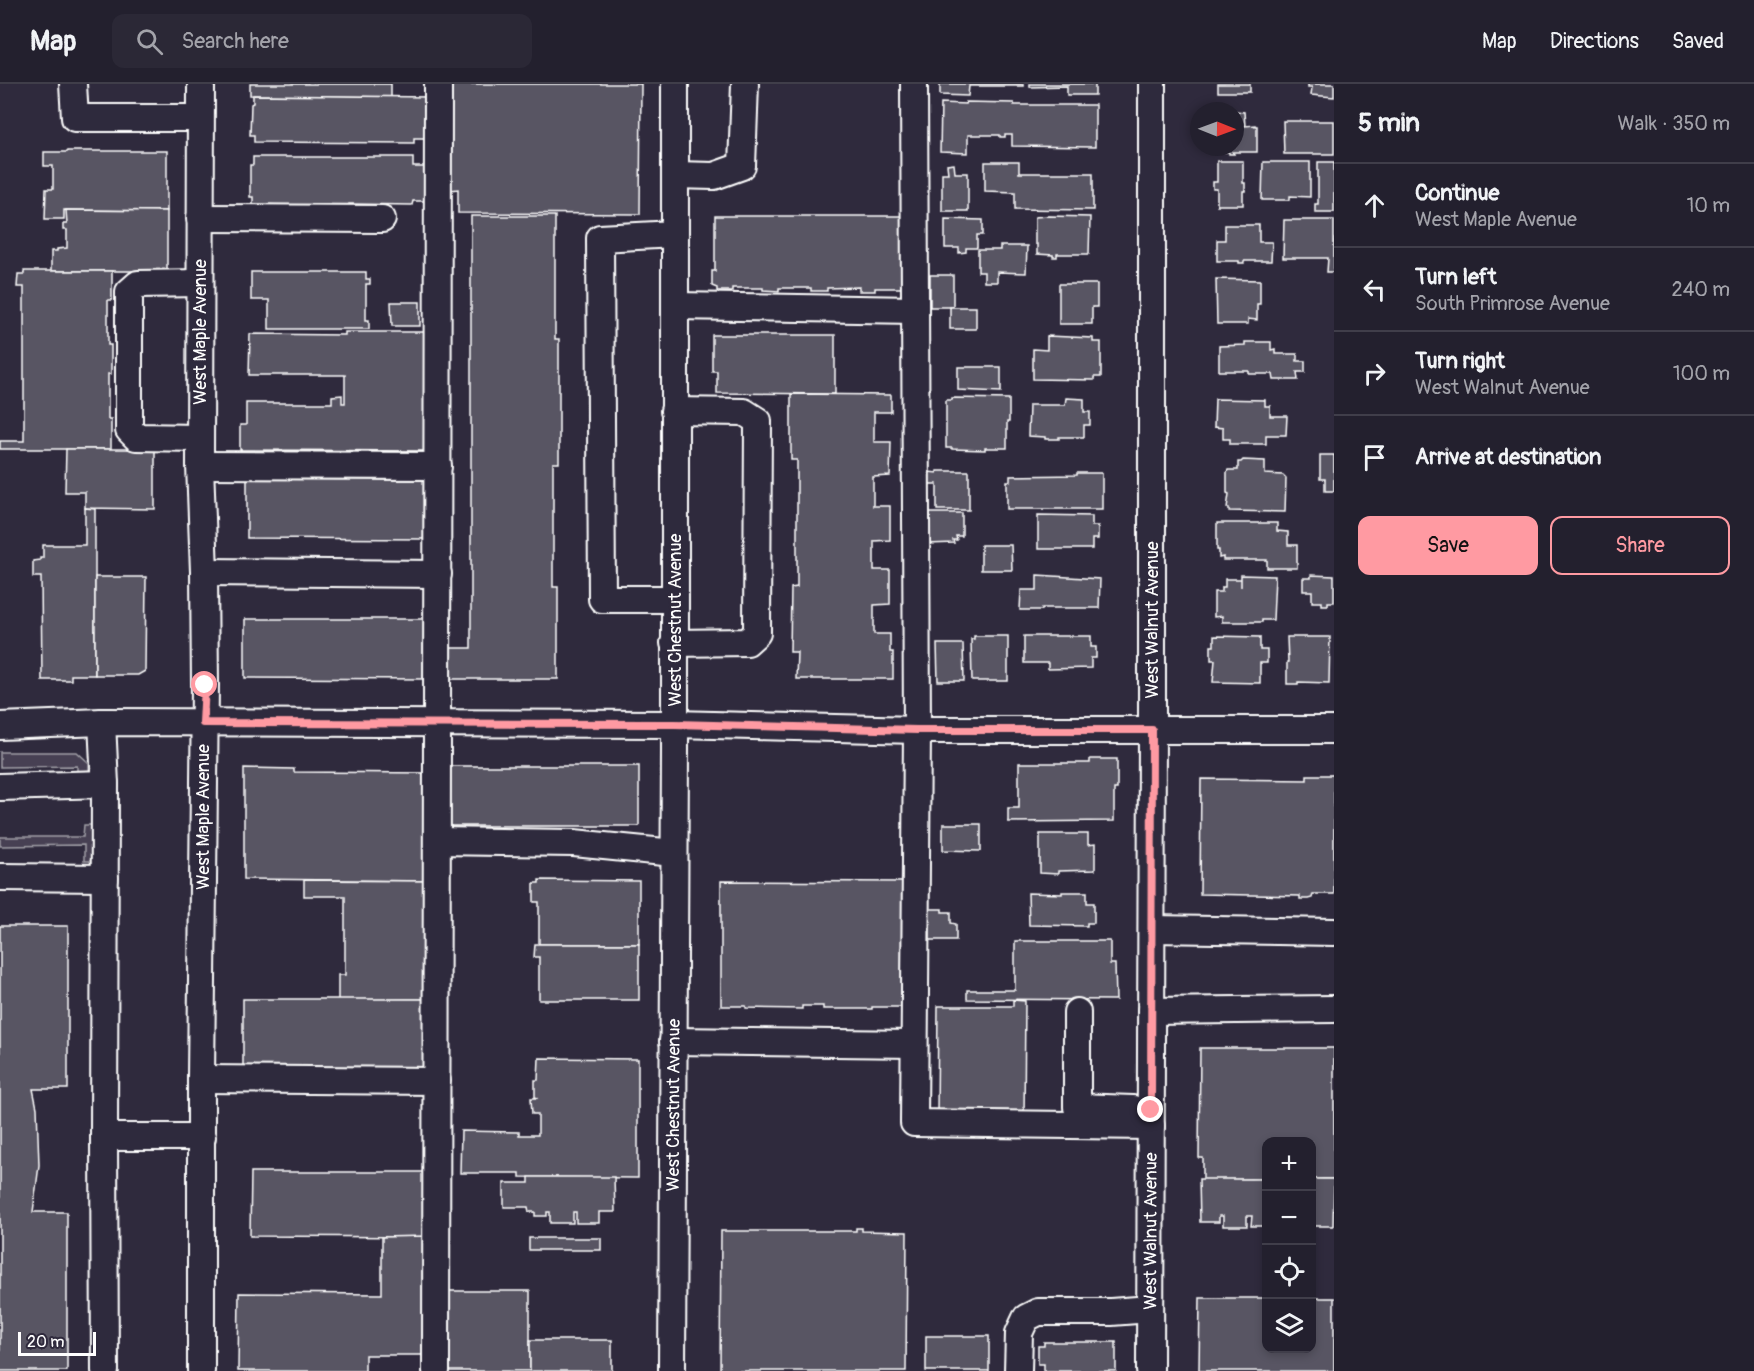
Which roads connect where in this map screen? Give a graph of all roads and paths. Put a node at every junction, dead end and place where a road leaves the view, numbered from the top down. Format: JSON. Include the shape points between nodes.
{"nodes":[{"id":1,"x":73,"y":84,"type":"edge"},
{"id":2,"x":201,"y":84,"type":"edge"},
{"id":3,"x":438,"y":84,"type":"edge"},
{"id":4,"x":675,"y":84,"type":"edge"},
{"id":5,"x":745,"y":84,"type":"edge"},
{"id":6,"x":914,"y":84,"type":"edge"},
{"id":7,"x":1152,"y":84,"type":"edge"},
{"id":8,"x":200,"y":118,"type":"junction"},
{"id":9,"x":675,"y":175,"type":"junction"},
{"id":10,"x":200,"y":218,"type":"junction"},
{"id":11,"x":382,"y":219,"type":"dead end"},
{"id":12,"x":675,"y":234,"type":"junction"},
{"id":13,"x":200,"y":283,"type":"junction"},
{"id":14,"x":675,"y":306,"type":"junction"},
{"id":15,"x":915,"y":310,"type":"junction"},
{"id":16,"x":674,"y":411,"type":"junction"},
{"id":17,"x":200,"y":438,"type":"junction"},
{"id":18,"x":200,"y":465,"type":"junction"},
{"id":19,"x":438,"y":466,"type":"junction"},
{"id":20,"x":204,"y":572,"type":"junction"},
{"id":21,"x":438,"y":574,"type":"junction"},
{"id":22,"x":674,"y":598,"type":"junction"},
{"id":23,"x":674,"y":644,"type":"junction"},
{"id":24,"x":102,"y":722,"type":"junction"},
{"id":25,"x":203,"y":723,"type":"junction"},
{"id":26,"x":437,"y":723,"type":"junction"},
{"id":27,"x":675,"y":724,"type":"junction"},
{"id":28,"x":0,"y":726,"type":"edge"},
{"id":29,"x":917,"y":730,"type":"junction"},
{"id":30,"x":1152,"y":730,"type":"junction"},
{"id":31,"x":1334,"y":730,"type":"edge"},
{"id":32,"x":105,"y":784,"type":"junction"},
{"id":33,"x":0,"y":787,"type":"edge"},
{"id":34,"x":437,"y":842,"type":"junction"},
{"id":35,"x":674,"y":853,"type":"junction"},
{"id":36,"x":0,"y":878,"type":"edge"},
{"id":37,"x":105,"y":878,"type":"junction"},
{"id":38,"x":1152,"y":929,"type":"junction"},
{"id":39,"x":1334,"y":932,"type":"edge"},
{"id":40,"x":1334,"y":1009,"type":"edge"},
{"id":41,"x":1151,"y":1011,"type":"junction"},
{"id":42,"x":1077,"y":1012,"type":"dead end"},
{"id":43,"x":673,"y":1041,"type":"junction"},
{"id":44,"x":914,"y":1044,"type":"junction"},
{"id":45,"x":201,"y":1079,"type":"junction"},
{"id":46,"x":436,"y":1081,"type":"junction"},
{"id":47,"x":1151,"y":1118,"type":"junction"},
{"id":48,"x":104,"y":1137,"type":"junction"},
{"id":49,"x":202,"y":1137,"type":"junction"},
{"id":50,"x":1150,"y":1309,"type":"junction"},
{"id":51,"x":105,"y":1371,"type":"edge"},
{"id":52,"x":201,"y":1371,"type":"edge"},
{"id":53,"x":436,"y":1371,"type":"edge"},
{"id":54,"x":672,"y":1371,"type":"edge"},
{"id":55,"x":1018,"y":1371,"type":"edge"},
{"id":56,"x":1150,"y":1371,"type":"edge"}],
"edges":[{"from":1,"to":8,"type":"street","via":[[75,118]]},
{"from":2,"to":8,"type":"street","name":"West Maple Avenue"},
{"from":3,"to":19,"type":"street"},
{"from":4,"to":9,"type":"street","name":"West Chestnut Avenue"},
{"from":5,"to":9,"type":"street","via":[[742,166],[714,176]]},
{"from":6,"to":15,"type":"street"},
{"from":7,"to":30,"type":"street","name":"West Walnut Avenue"},
{"from":8,"to":10,"type":"street","name":"West Maple Avenue"},
{"from":9,"to":12,"type":"street","name":"West Chestnut Avenue"},
{"from":10,"to":11,"type":"street"},
{"from":10,"to":13,"type":"street","name":"West Maple Avenue"},
{"from":12,"to":14,"type":"street","name":"West Chestnut Avenue"},
{"from":12,"to":22,"type":"street","via":[[600,238],[602,599]]},
{"from":13,"to":17,"type":"street","name":"West Maple Avenue"},
{"from":13,"to":17,"type":"street","via":[[138,284],[129,292],[129,430],[136,437]]},
{"from":14,"to":15,"type":"street"},
{"from":14,"to":16,"type":"street","name":"West Chestnut Avenue"},
{"from":15,"to":29,"type":"street"},
{"from":16,"to":22,"type":"street","name":"West Chestnut Avenue"},
{"from":16,"to":23,"type":"street","via":[[744,412],[758,421],[757,633],[747,642]]},
{"from":17,"to":18,"type":"street","name":"West Maple Avenue"},
{"from":18,"to":19,"type":"street"},
{"from":18,"to":20,"type":"street","name":"West Maple Avenue"},
{"from":19,"to":21,"type":"street"},
{"from":20,"to":21,"type":"street"},
{"from":20,"to":25,"type":"street","name":"West Maple Avenue"},
{"from":21,"to":26,"type":"street"},
{"from":22,"to":23,"type":"street","name":"West Chestnut Avenue"},
{"from":23,"to":27,"type":"street","name":"West Chestnut Avenue"},
{"from":24,"to":25,"type":"street"},
{"from":24,"to":28,"type":"street"},
{"from":24,"to":32,"type":"street"},
{"from":25,"to":26,"type":"street"},
{"from":25,"to":45,"type":"street","name":"West Maple Avenue"},
{"from":26,"to":27,"type":"street"},
{"from":26,"to":34,"type":"street"},
{"from":27,"to":29,"type":"street"},
{"from":27,"to":35,"type":"street","name":"West Chestnut Avenue"},
{"from":29,"to":30,"type":"street"},
{"from":29,"to":44,"type":"street"},
{"from":30,"to":31,"type":"street"},
{"from":30,"to":38,"type":"street","name":"West Walnut Avenue"},
{"from":32,"to":33,"type":"street"},
{"from":32,"to":37,"type":"street"},
{"from":34,"to":35,"type":"street","via":[[574,843]]},
{"from":34,"to":46,"type":"street"},
{"from":35,"to":43,"type":"street","name":"West Chestnut Avenue"},
{"from":36,"to":37,"type":"street"},
{"from":37,"to":48,"type":"street"},
{"from":38,"to":39,"type":"street"},
{"from":38,"to":41,"type":"street","name":"West Walnut Avenue"},
{"from":40,"to":41,"type":"street"},
{"from":41,"to":47,"type":"street","name":"West Walnut Avenue"},
{"from":42,"to":47,"type":"street","via":[[1077,1107]]},
{"from":43,"to":44,"type":"street"},
{"from":43,"to":54,"type":"street","name":"West Chestnut Avenue"},
{"from":44,"to":47,"type":"street","via":[[914,1124]]},
{"from":45,"to":46,"type":"street"},
{"from":45,"to":49,"type":"street","name":"West Maple Avenue"},
{"from":46,"to":53,"type":"street"},
{"from":47,"to":50,"type":"street","name":"West Walnut Avenue"},
{"from":48,"to":49,"type":"street"},
{"from":48,"to":51,"type":"street"},
{"from":49,"to":52,"type":"street","name":"West Maple Avenue"},
{"from":50,"to":55,"type":"street","via":[[1038,1311],[1026,1318],[1019,1334]]},
{"from":50,"to":56,"type":"street","name":"West Walnut Avenue"}]}
